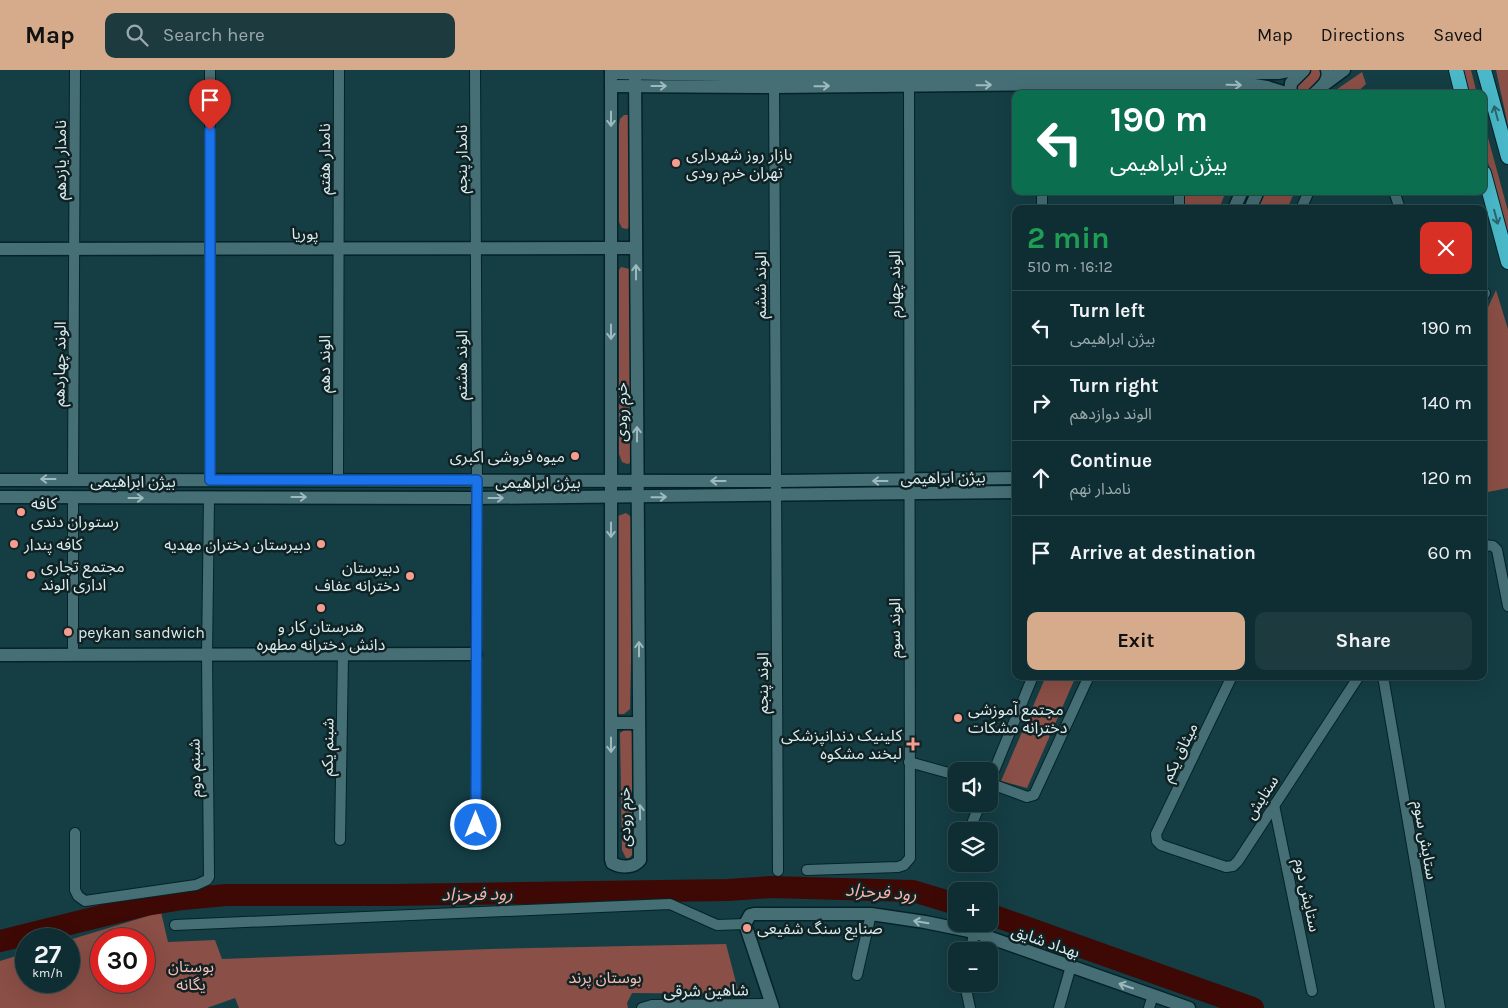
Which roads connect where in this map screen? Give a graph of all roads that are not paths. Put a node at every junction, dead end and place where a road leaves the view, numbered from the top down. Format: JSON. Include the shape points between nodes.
{"nodes":[{"id":1,"x":75,"y":70,"type":"edge"},
{"id":2,"x":210,"y":70,"type":"edge"},
{"id":3,"x":339,"y":70,"type":"edge"},
{"id":4,"x":476,"y":70,"type":"edge"},
{"id":5,"x":1294,"y":70,"type":"edge"},
{"id":6,"x":1304,"y":70,"type":"edge"},
{"id":7,"x":1327,"y":70,"type":"edge"},
{"id":8,"x":1344,"y":70,"type":"edge"},
{"id":9,"x":1456,"y":70,"type":"edge"},
{"id":10,"x":1484,"y":70,"type":"edge"},
{"id":11,"x":611,"y":76,"type":"edge"},
{"id":12,"x":635,"y":76,"type":"edge"},
{"id":13,"x":909,"y":77,"type":"edge"},
{"id":14,"x":774,"y":78,"type":"edge"},
{"id":15,"x":1043,"y":80,"type":"edge"},
{"id":16,"x":1176,"y":80,"type":"edge"},
{"id":17,"x":1273,"y":90,"type":"edge"},
{"id":18,"x":1290,"y":90,"type":"edge"},
{"id":19,"x":1318,"y":90,"type":"edge"},
{"id":20,"x":1461,"y":90,"type":"edge"},
{"id":21,"x":1508,"y":157,"type":"edge"},
{"id":22,"x":1487,"y":184,"type":"edge"},
{"id":23,"x":476,"y":248,"type":"junction"},
{"id":24,"x":611,"y":248,"type":"junction"},
{"id":25,"x":636,"y":248,"type":"junction"},
{"id":26,"x":75,"y":249,"type":"junction"},
{"id":27,"x":210,"y":249,"type":"junction"},
{"id":28,"x":340,"y":249,"type":"junction"},
{"id":29,"x":0,"y":250,"type":"edge"},
{"id":30,"x":1508,"y":262,"type":"edge"},
{"id":31,"x":1012,"y":478,"type":"edge"},
{"id":32,"x":73,"y":479,"type":"junction"},
{"id":33,"x":338,"y":479,"type":"junction"},
{"id":34,"x":0,"y":480,"type":"edge"},
{"id":35,"x":210,"y":480,"type":"junction"},
{"id":36,"x":477,"y":480,"type":"junction"},
{"id":37,"x":611,"y":480,"type":"junction"},
{"id":38,"x":638,"y":480,"type":"junction"},
{"id":39,"x":777,"y":481,"type":"junction"},
{"id":40,"x":910,"y":487,"type":"junction"},
{"id":41,"x":1012,"y":492,"type":"edge"},
{"id":42,"x":777,"y":494,"type":"junction"},
{"id":43,"x":0,"y":497,"type":"edge"},
{"id":44,"x":337,"y":497,"type":"junction"},
{"id":45,"x":638,"y":497,"type":"junction"},
{"id":46,"x":73,"y":498,"type":"junction"},
{"id":47,"x":209,"y":498,"type":"junction"},
{"id":48,"x":476,"y":498,"type":"junction"},
{"id":49,"x":611,"y":498,"type":"junction"},
{"id":50,"x":1487,"y":545,"type":"edge"},
{"id":51,"x":1508,"y":606,"type":"edge"},
{"id":52,"x":476,"y":654,"type":"junction"},
{"id":53,"x":73,"y":655,"type":"junction"},
{"id":54,"x":207,"y":655,"type":"junction"},
{"id":55,"x":343,"y":655,"type":"junction"},
{"id":56,"x":0,"y":656,"type":"edge"},
{"id":57,"x":1031,"y":680,"type":"edge"},
{"id":58,"x":1087,"y":680,"type":"edge"},
{"id":59,"x":1230,"y":680,"type":"edge"},
{"id":60,"x":1356,"y":680,"type":"edge"},
{"id":61,"x":1384,"y":680,"type":"edge"},
{"id":62,"x":611,"y":723,"type":"junction"},
{"id":63,"x":639,"y":723,"type":"junction"},
{"id":64,"x":908,"y":762,"type":"junction"},
{"id":65,"x":998,"y":762,"type":"edge"},
{"id":66,"x":948,"y":773,"type":"edge"},
{"id":67,"x":998,"y":786,"type":"edge"},
{"id":68,"x":1274,"y":806,"type":"junction"},
{"id":69,"x":476,"y":825,"type":"dead end"},
{"id":70,"x":74,"y":833,"type":"dead end"},
{"id":71,"x":340,"y":840,"type":"dead end"},
{"id":72,"x":1157,"y":841,"type":"joint"},
{"id":73,"x":806,"y":870,"type":"dead end"},
{"id":74,"x":778,"y":871,"type":"dead end"},
{"id":75,"x":870,"y":914,"type":"junction"},
{"id":76,"x":745,"y":924,"type":"junction"},
{"id":77,"x":175,"y":925,"type":"dead end"},
{"id":78,"x":948,"y":927,"type":"edge"},
{"id":79,"x":974,"y":932,"type":"joint"},
{"id":80,"x":973,"y":942,"type":"edge"},
{"id":81,"x":1071,"y":966,"type":"junction"},
{"id":82,"x":857,"y":975,"type":"dead end"},
{"id":83,"x":1312,"y":990,"type":"dead end"},
{"id":84,"x":967,"y":992,"type":"edge"},
{"id":85,"x":1153,"y":995,"type":"junction"},
{"id":86,"x":773,"y":1006,"type":"edge"},
{"id":87,"x":642,"y":1008,"type":"edge"},
{"id":88,"x":970,"y":1008,"type":"edge"},
{"id":89,"x":1059,"y":1008,"type":"edge"},
{"id":90,"x":1149,"y":1008,"type":"edge"},
{"id":91,"x":1189,"y":1008,"type":"edge"},
{"id":92,"x":1440,"y":1008,"type":"edge"}],
"edges":[{"from":1,"to":26,"type":"street","name":"نامدار یازدهم"},
{"from":2,"to":27,"type":"street"},
{"from":3,"to":28,"type":"street","name":"نامدار هفتم"},
{"from":4,"to":23,"type":"street","name":"نامدار پنجم"},
{"from":5,"to":16,"type":"street"},
{"from":6,"to":18,"type":"street","via":[[1291,83]]},
{"from":7,"to":19,"type":"street","via":[[1327,80]]},
{"from":8,"to":19,"type":"street"},
{"from":9,"to":20,"type":"highway"},
{"from":21,"to":10,"type":"highway","one_way":true},
{"from":11,"to":12,"type":"street"},
{"from":11,"to":24,"type":"street","name":"خرم رودی","one_way":true},
{"from":12,"to":14,"type":"street"},
{"from":12,"to":25,"type":"street","name":"خرم رودی"},
{"from":13,"to":14,"type":"street"},
{"from":13,"to":15,"type":"street"},
{"from":13,"to":40,"type":"street","name":"الوند چهارم"},
{"from":14,"to":39,"type":"street","name":"الوند ششم"},
{"from":15,"to":16,"type":"street"},
{"from":16,"to":17,"type":"street","one_way":true,"via":[[1254,85]]},
{"from":22,"to":30,"type":"highway","one_way":true},
{"from":23,"to":24,"type":"street","name":"پوریا"},
{"from":23,"to":28,"type":"street","name":"پوریا"},
{"from":23,"to":36,"type":"street","name":"الوند هشتم"},
{"from":24,"to":25,"type":"street","name":"پوریا"},
{"from":24,"to":37,"type":"street","name":"خرم رودی","one_way":true},
{"from":38,"to":25,"type":"street","name":"خرم رودی","one_way":true},
{"from":26,"to":27,"type":"street","name":"پوریا"},
{"from":26,"to":29,"type":"street","name":"پوریا"},
{"from":26,"to":32,"type":"street","name":"الوند چهاردهم"},
{"from":27,"to":28,"type":"street","name":"پوریا"},
{"from":27,"to":35,"type":"street"},
{"from":28,"to":33,"type":"street","name":"الوند دهم"},
{"from":31,"to":40,"type":"street","name":"بیژن ابراهیمی"},
{"from":32,"to":34,"type":"street","name":"بیژن ابراهیمی","one_way":true},
{"from":32,"to":35,"type":"street","name":"بیژن ابراهیمی"},
{"from":32,"to":46,"type":"street"},
{"from":33,"to":35,"type":"street","name":"بیژن ابراهیمی"},
{"from":33,"to":36,"type":"street","name":"بیژن ابراهیمی"},
{"from":33,"to":44,"type":"street"},
{"from":35,"to":47,"type":"street"},
{"from":36,"to":37,"type":"street","name":"بیژن ابراهیمی"},
{"from":36,"to":48,"type":"street"},
{"from":37,"to":38,"type":"street","name":"بیژن ابراهیمی"},
{"from":37,"to":49,"type":"street","name":"خرم رودی"},
{"from":39,"to":38,"type":"street","name":"بیژن ابراهیمی","one_way":true},
{"from":38,"to":45,"type":"street","name":"خرم رودی"},
{"from":40,"to":39,"type":"street","name":"بیژن ابراهیمی","one_way":true},
{"from":39,"to":42,"type":"street","name":"الوند ششم"},
{"from":40,"to":41,"type":"street","name":"بیژن ابراهیمی"},
{"from":40,"to":42,"type":"street","name":"بیژن ابراهیمی"},
{"from":40,"to":64,"type":"street","name":"الوند سوم"},
{"from":45,"to":42,"type":"street","name":"بیژن ابراهیمی","one_way":true},
{"from":42,"to":74,"type":"street","name":"الوند پنجم"},
{"from":43,"to":46,"type":"street","name":"بیژن ابراهیمی"},
{"from":47,"to":44,"type":"street","name":"بیژن ابراهیمی","one_way":true},
{"from":44,"to":48,"type":"street","name":"بیژن ابراهیمی"},
{"from":45,"to":49,"type":"street","name":"بیژن ابراهیمی"},
{"from":63,"to":45,"type":"street","name":"خرم رودی","one_way":true},
{"from":46,"to":47,"type":"street","name":"بیژن ابراهیمی","one_way":true},
{"from":46,"to":53,"type":"street"},
{"from":47,"to":54,"type":"street","name":"شبنم دوم"},
{"from":48,"to":49,"type":"street","name":"بیژن ابراهیمی","one_way":true},
{"from":48,"to":52,"type":"street"},
{"from":49,"to":62,"type":"street","name":"خرم رودی","one_way":true},
{"from":50,"to":51,"type":"street","via":[[1497,550]]},
{"from":52,"to":55,"type":"street"},
{"from":52,"to":69,"type":"street"},
{"from":53,"to":54,"type":"street"},
{"from":53,"to":56,"type":"street"},
{"from":54,"to":55,"type":"street"},
{"from":54,"to":70,"type":"street","name":"شبنم دوم","via":[[210,872],[207,880],[196,885],[86,901],[75,890]]},
{"from":55,"to":71,"type":"street","name":"شبنم یکم"},
{"from":57,"to":65,"type":"street"},
{"from":58,"to":67,"type":"street","via":[[1034,795],[1027,797]]},
{"from":59,"to":72,"type":"street","name":"میثاق یکم","via":[[1156,834]]},
{"from":60,"to":68,"type":"street","name":"ستایش"},
{"from":61,"to":92,"type":"street","name":"ستایش سوم"},
{"from":62,"to":63,"type":"street"},
{"from":62,"to":63,"type":"street","name":"خرم رودی","one_way":true,"via":[[611,859],[612,863],[620,866],[634,865],[640,860]]},
{"from":64,"to":66,"type":"street"},
{"from":64,"to":73,"type":"street","name":"الوند سوم","via":[[910,858],[904,865]]},
{"from":68,"to":72,"type":"street","name":"ستایش","via":[[1232,866],[1226,867]]},
{"from":68,"to":83,"type":"street","name":"ستایش دوم"},
{"from":75,"to":76,"type":"street","name":"بهداد شایق","via":[[754,914]]},
{"from":78,"to":75,"type":"street","name":"بهداد شایق","one_way":true},
{"from":75,"to":82,"type":"street"},
{"from":76,"to":77,"type":"street","via":[[716,925],[670,904]]},
{"from":76,"to":86,"type":"street"},
{"from":79,"to":80,"type":"street"},
{"from":79,"to":81,"type":"street","name":"بهداد شایق"},
{"from":85,"to":81,"type":"street","name":"بهداد شایق","one_way":true},
{"from":81,"to":89,"type":"street"},
{"from":84,"to":88,"type":"street"},
{"from":85,"to":90,"type":"street"},
{"from":85,"to":91,"type":"street","name":"بهداد شایق"},
{"from":86,"to":87,"type":"street","name":"شاهین شرقی","via":[[652,1005]]}]}
